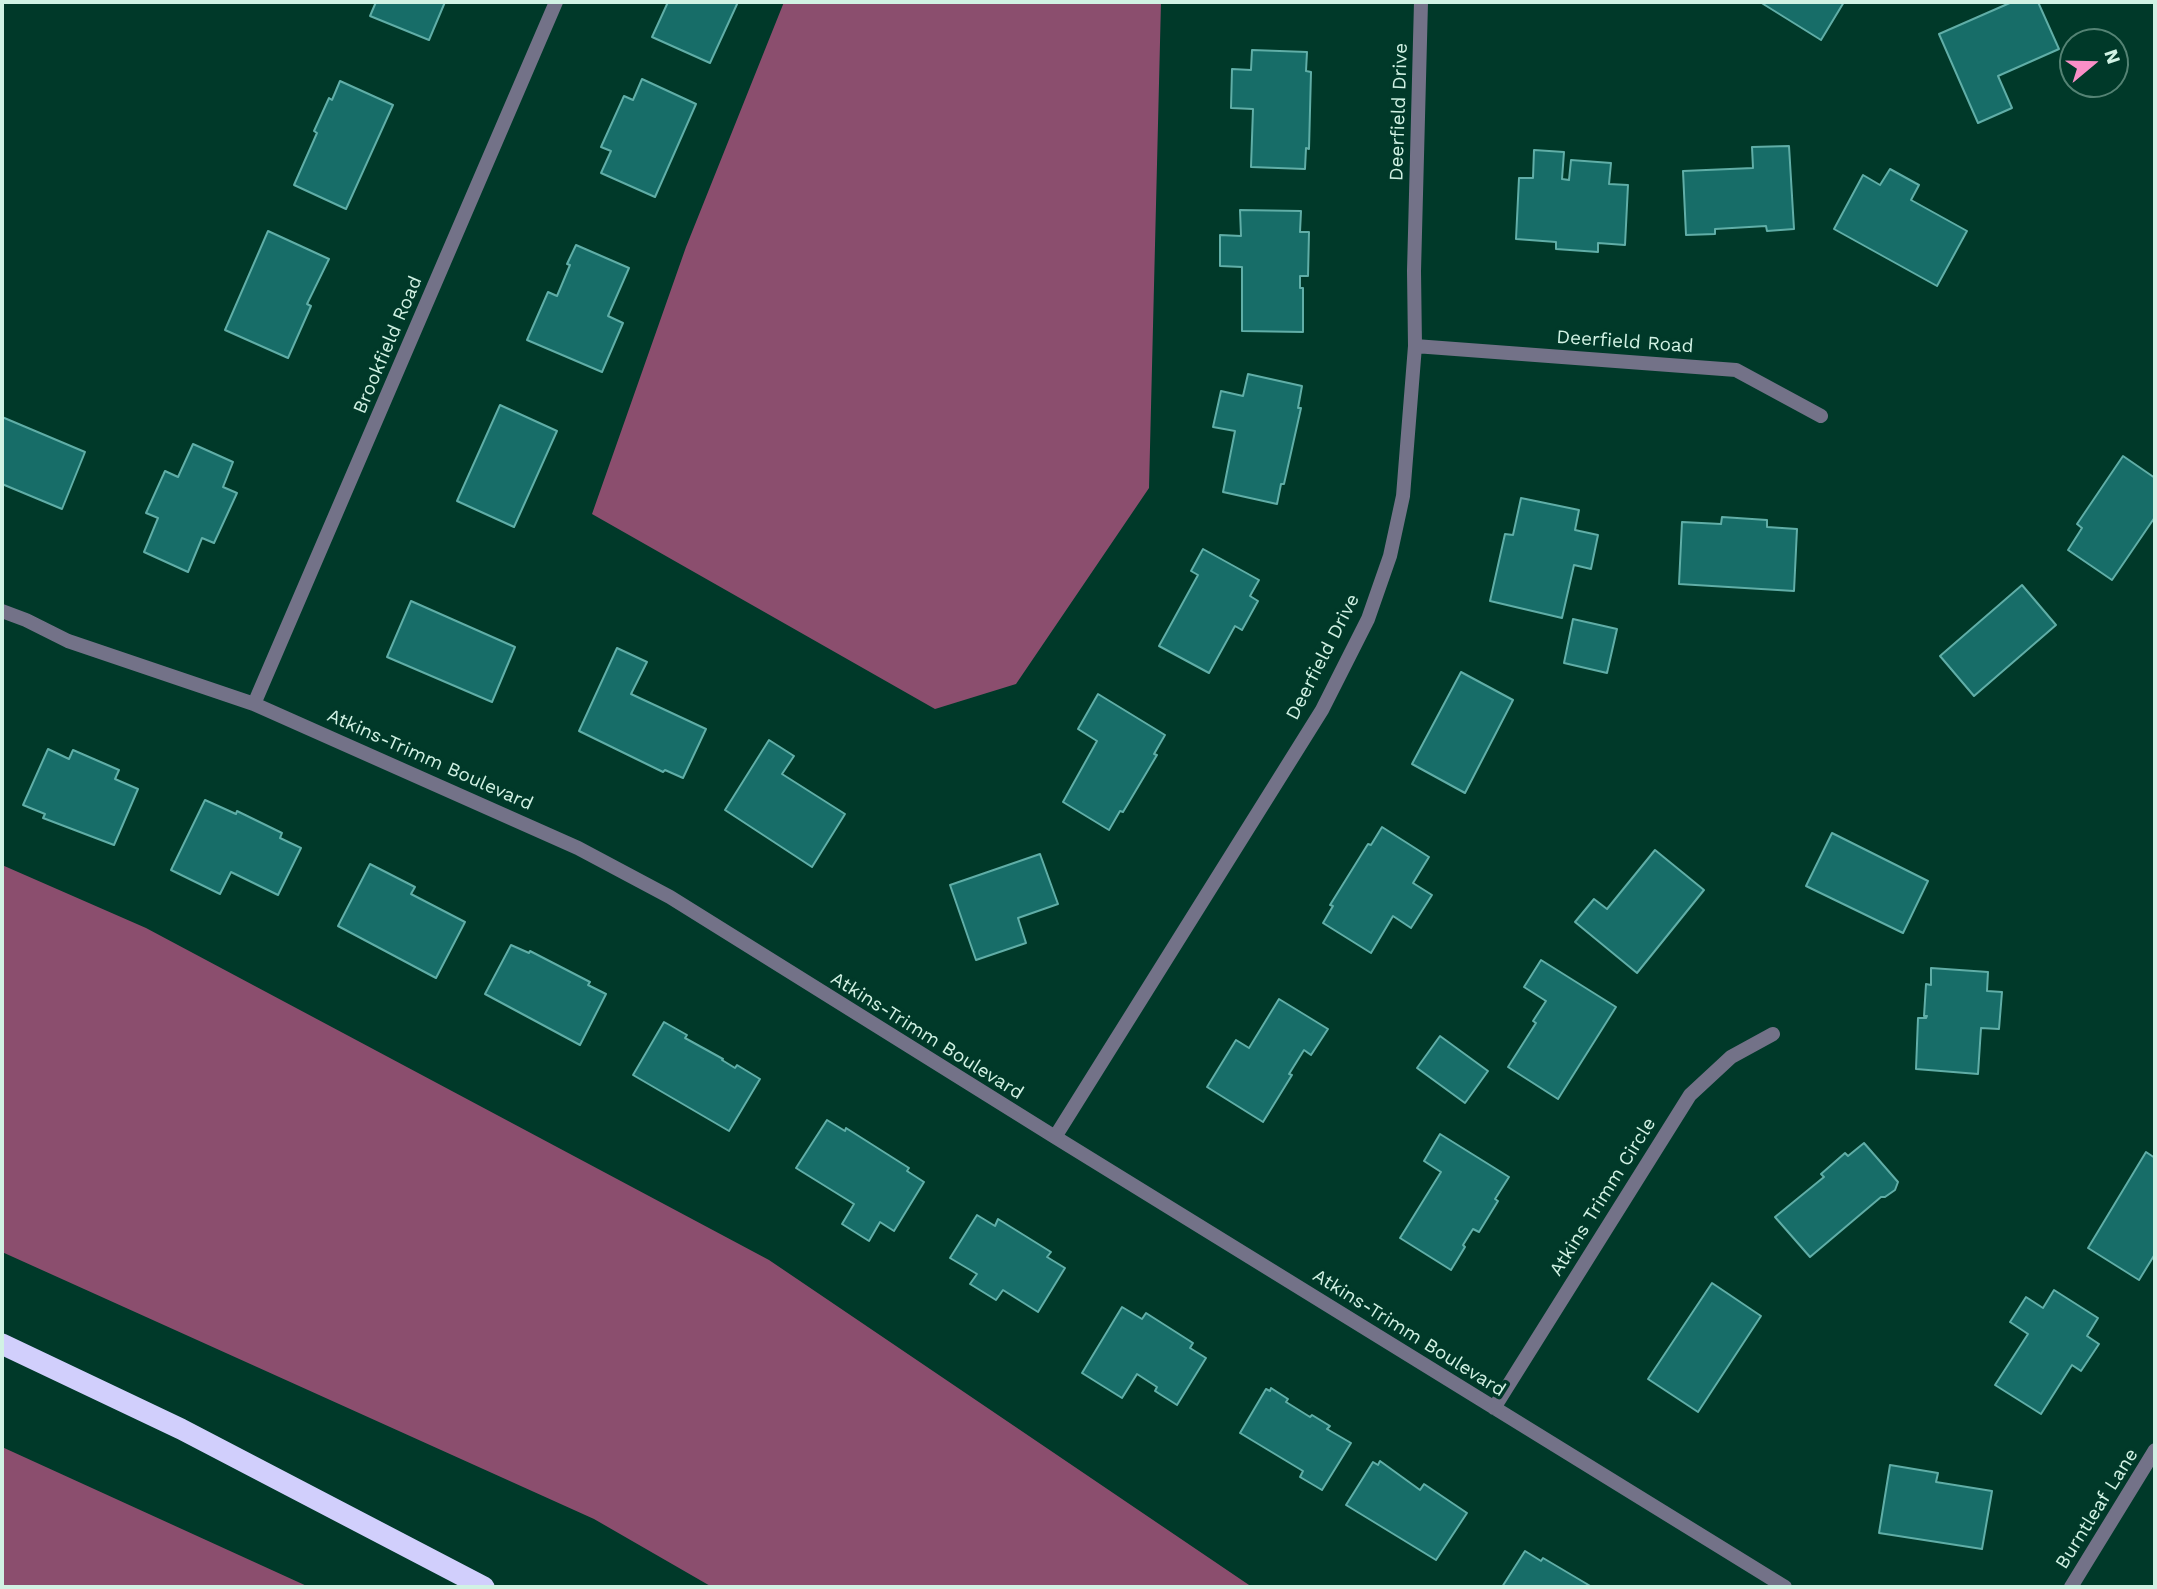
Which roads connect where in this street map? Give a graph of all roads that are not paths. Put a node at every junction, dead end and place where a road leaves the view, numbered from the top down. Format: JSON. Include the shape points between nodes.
{"nodes":[{"id":1,"x":556,"y":2,"type":"edge"},
{"id":2,"x":1421,"y":2,"type":"edge"},
{"id":3,"x":1415,"y":346,"type":"junction"},
{"id":4,"x":1821,"y":416,"type":"dead end"},
{"id":5,"x":2,"y":611,"type":"edge"},
{"id":6,"x":254,"y":704,"type":"junction"},
{"id":7,"x":1773,"y":1034,"type":"dead end"},
{"id":8,"x":1055,"y":1137,"type":"junction"},
{"id":9,"x":2,"y":1344,"type":"edge"},
{"id":10,"x":1494,"y":1408,"type":"junction"},
{"id":11,"x":2155,"y":1450,"type":"edge"},
{"id":12,"x":484,"y":1587,"type":"edge"},
{"id":13,"x":1785,"y":1587,"type":"edge"},
{"id":14,"x":2071,"y":1587,"type":"edge"}],
"edges":[{"from":1,"to":6,"type":"street","name":"Brookfield Road"},
{"from":2,"to":3,"type":"street","name":"Deerfield Drive"},
{"from":3,"to":4,"type":"street","name":"Deerfield Road","via":[[1736,370]]},
{"from":3,"to":8,"type":"street","name":"Deerfield Drive","via":[[1403,496],[1390,556],[1367,620],[1322,710]]},
{"from":5,"to":6,"type":"street","name":"Atkins-Trimm Boulevard","via":[[68,641]]},
{"from":6,"to":8,"type":"street","name":"Atkins-Trimm Boulevard","via":[[578,848],[670,897]]},
{"from":7,"to":10,"type":"street","name":"Atkins Trimm Circle","via":[[1731,1057],[1690,1095]]},
{"from":8,"to":10,"type":"street","name":"Atkins-Trimm Boulevard"},
{"from":9,"to":12,"type":"highway","via":[[181,1429]]},
{"from":10,"to":13,"type":"street","name":"Atkins-Trimm Boulevard"},
{"from":11,"to":14,"type":"street","name":"Burntleaf Lane"}]}
